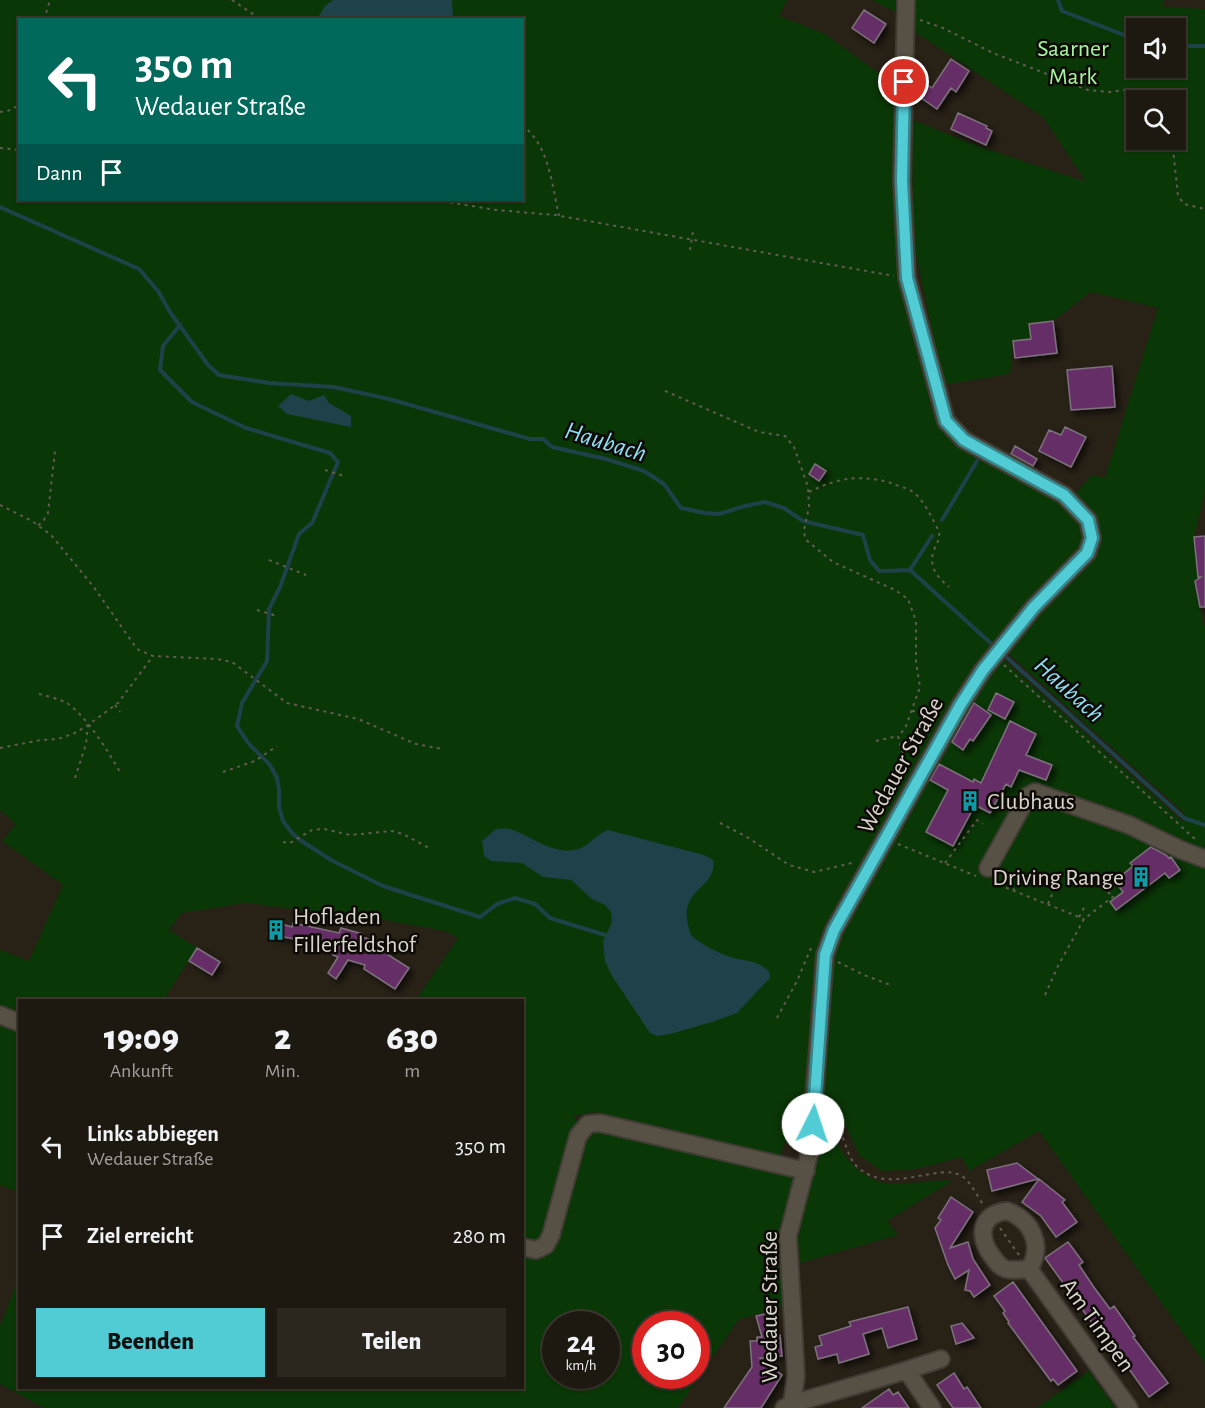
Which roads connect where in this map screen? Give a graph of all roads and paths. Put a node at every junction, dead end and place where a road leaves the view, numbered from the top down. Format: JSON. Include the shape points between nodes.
{"nodes":[{"id":1,"x":50,"y":0,"type":"edge"},
{"id":2,"x":232,"y":0,"type":"edge"},
{"id":3,"x":906,"y":8,"type":"edge"},
{"id":4,"x":45,"y":18,"type":"edge"},
{"id":5,"x":259,"y":18,"type":"edge"},
{"id":6,"x":1138,"y":90,"type":"edge"},
{"id":7,"x":18,"y":105,"type":"edge"},
{"id":8,"x":0,"y":112,"type":"edge"},
{"id":9,"x":524,"y":126,"type":"edge"},
{"id":10,"x":0,"y":148,"type":"edge"},
{"id":11,"x":18,"y":150,"type":"edge"},
{"id":12,"x":1173,"y":150,"type":"edge"},
{"id":13,"x":441,"y":201,"type":"edge"},
{"id":14,"x":1205,"y":209,"type":"edge"},
{"id":15,"x":559,"y":216,"type":"junction"},
{"id":16,"x":693,"y":231,"type":"dead end"},
{"id":17,"x":691,"y":239,"type":"junction"},
{"id":18,"x":690,"y":250,"type":"dead end"},
{"id":19,"x":907,"y":278,"type":"junction"},
{"id":20,"x":665,"y":391,"type":"dead end"},
{"id":21,"x":55,"y":451,"type":"dead end"},
{"id":22,"x":325,"y":470,"type":"dead end"},
{"id":23,"x":344,"y":476,"type":"dead end"},
{"id":24,"x":809,"y":492,"type":"junction"},
{"id":25,"x":0,"y":505,"type":"edge"},
{"id":26,"x":38,"y":525,"type":"junction"},
{"id":27,"x":269,"y":560,"type":"dead end"},
{"id":28,"x":306,"y":575,"type":"dead end"},
{"id":29,"x":949,"y":587,"type":"dead end"},
{"id":30,"x":257,"y":610,"type":"dead end"},
{"id":31,"x":277,"y":616,"type":"dead end"},
{"id":32,"x":998,"y":651,"type":"junction"},
{"id":33,"x":153,"y":656,"type":"junction"},
{"id":34,"x":39,"y":694,"type":"dead end"},
{"id":35,"x":116,"y":705,"type":"junction"},
{"id":36,"x":912,"y":711,"type":"junction"},
{"id":37,"x":120,"y":712,"type":"dead end"},
{"id":38,"x":954,"y":716,"type":"junction"},
{"id":39,"x":88,"y":726,"type":"junction"},
{"id":40,"x":898,"y":736,"type":"junction"},
{"id":41,"x":876,"y":741,"type":"dead end"},
{"id":42,"x":277,"y":746,"type":"dead end"},
{"id":43,"x":0,"y":748,"type":"edge"},
{"id":44,"x":442,"y":749,"type":"dead end"},
{"id":45,"x":120,"y":772,"type":"dead end"},
{"id":46,"x":223,"y":772,"type":"dead end"},
{"id":47,"x":75,"y":778,"type":"dead end"},
{"id":48,"x":904,"y":778,"type":"dead end"},
{"id":49,"x":720,"y":823,"type":"dead end"},
{"id":50,"x":983,"y":824,"type":"dead end"},
{"id":51,"x":1196,"y":840,"type":"dead end"},
{"id":52,"x":283,"y":842,"type":"dead end"},
{"id":53,"x":429,"y":848,"type":"dead end"},
{"id":54,"x":1205,"y":859,"type":"edge"},
{"id":55,"x":945,"y":863,"type":"dead end"},
{"id":56,"x":988,"y":868,"type":"dead end"},
{"id":57,"x":854,"y":871,"type":"dead end"},
{"id":58,"x":1019,"y":881,"type":"dead end"},
{"id":59,"x":1096,"y":885,"type":"dead end"},
{"id":60,"x":1013,"y":891,"type":"dead end"},
{"id":61,"x":1053,"y":892,"type":"dead end"},
{"id":62,"x":1048,"y":904,"type":"dead end"},
{"id":63,"x":1085,"y":906,"type":"dead end"},
{"id":64,"x":1079,"y":917,"type":"dead end"},
{"id":65,"x":818,"y":951,"type":"junction"},
{"id":66,"x":893,"y":986,"type":"dead end"},
{"id":67,"x":1046,"y":995,"type":"dead end"},
{"id":68,"x":0,"y":1015,"type":"edge"},
{"id":69,"x":777,"y":1018,"type":"dead end"},
{"id":70,"x":18,"y":1022,"type":"edge"},
{"id":71,"x":813,"y":1124,"type":"junction"},
{"id":72,"x":806,"y":1171,"type":"junction"},
{"id":73,"x":950,"y":1172,"type":"dead end"},
{"id":74,"x":524,"y":1247,"type":"edge"},
{"id":75,"x":1029,"y":1269,"type":"dead end"},
{"id":76,"x":941,"y":1359,"type":"dead end"},
{"id":77,"x":908,"y":1371,"type":"junction"},
{"id":78,"x":788,"y":1406,"type":"edge"},
{"id":79,"x":932,"y":1408,"type":"edge"},
{"id":80,"x":1129,"y":1408,"type":"edge"}],
"edges":[{"from":1,"to":4,"type":"path"},
{"from":2,"to":5,"type":"path"},
{"from":3,"to":6,"type":"path","via":[[993,53],[1088,90]]},
{"from":3,"to":19,"type":"street","name":"Wedauer Straße","via":[[902,181]]},
{"from":7,"to":8,"type":"path"},
{"from":9,"to":15,"type":"path","via":[[542,149]]},
{"from":10,"to":11,"type":"path"},
{"from":12,"to":14,"type":"path","via":[[1178,196],[1184,204]]},
{"from":13,"to":15,"type":"path"},
{"from":15,"to":17,"type":"path"},
{"from":16,"to":17,"type":"path"},
{"from":17,"to":18,"type":"path"},
{"from":17,"to":19,"type":"path"},
{"from":19,"to":32,"type":"street","name":"Wedauer Straße","via":[[946,421],[964,440],[1064,495],[1088,520],[1092,538],[1087,553]]},
{"from":20,"to":24,"type":"path","via":[[759,432],[785,436],[794,447]]},
{"from":21,"to":26,"type":"path","via":[[48,513]]},
{"from":22,"to":23,"type":"path"},
{"from":24,"to":29,"type":"path","via":[[847,477],[885,482],[913,492],[939,531],[932,564],[940,580]]},
{"from":24,"to":36,"type":"path","via":[[805,539],[833,562],[908,599],[916,621],[920,687]]},
{"from":25,"to":26,"type":"path"},
{"from":26,"to":33,"type":"path","via":[[70,556],[137,649]]},
{"from":27,"to":28,"type":"path"},
{"from":30,"to":31,"type":"path"},
{"from":32,"to":38,"type":"street","name":"Wedauer Straße"},
{"from":32,"to":51,"type":"path"},
{"from":33,"to":35,"type":"path"},
{"from":33,"to":44,"type":"path","via":[[232,662],[287,703],[358,719],[416,744]]},
{"from":34,"to":39,"type":"path","via":[[65,702]]},
{"from":35,"to":37,"type":"path"},
{"from":35,"to":39,"type":"path"},
{"from":36,"to":38,"type":"path"},
{"from":36,"to":40,"type":"path"},
{"from":38,"to":65,"type":"street","name":"Wedauer Straße","via":[[834,930]]},
{"from":39,"to":43,"type":"path","via":[[58,739]]},
{"from":39,"to":45,"type":"path"},
{"from":39,"to":47,"type":"path"},
{"from":40,"to":41,"type":"path"},
{"from":40,"to":48,"type":"path"},
{"from":42,"to":46,"type":"path","via":[[255,761]]},
{"from":49,"to":57,"type":"path","via":[[789,865],[814,872],[859,861]]},
{"from":50,"to":55,"type":"path","via":[[977,820]]},
{"from":52,"to":53,"type":"path","via":[[290,843],[312,830],[350,835],[392,831]]},
{"from":54,"to":56,"type":"street","via":[[1129,825],[1035,792],[1028,796]]},
{"from":58,"to":60,"type":"path"},
{"from":59,"to":67,"type":"path","via":[[1114,896],[1084,920]]},
{"from":61,"to":62,"type":"path"},
{"from":63,"to":64,"type":"path"},
{"from":65,"to":66,"type":"path"},
{"from":65,"to":69,"type":"path"},
{"from":65,"to":71,"type":"street","name":"Wedauer Straße"},
{"from":68,"to":70,"type":"street"},
{"from":71,"to":72,"type":"street","name":"Wedauer Straße"},
{"from":71,"to":73,"type":"path","via":[[836,1126],[848,1154],[861,1170],[886,1180]]},
{"from":72,"to":74,"type":"street","via":[[600,1123],[588,1124],[578,1136],[546,1245],[536,1250]]},
{"from":72,"to":78,"type":"street","name":"Wedauer Straße","via":[[788,1236],[796,1376]]},
{"from":75,"to":80,"type":"street","name":"Am Timpen"},
{"from":76,"to":77,"type":"street"},
{"from":77,"to":78,"type":"street"},
{"from":77,"to":79,"type":"street"}]}
